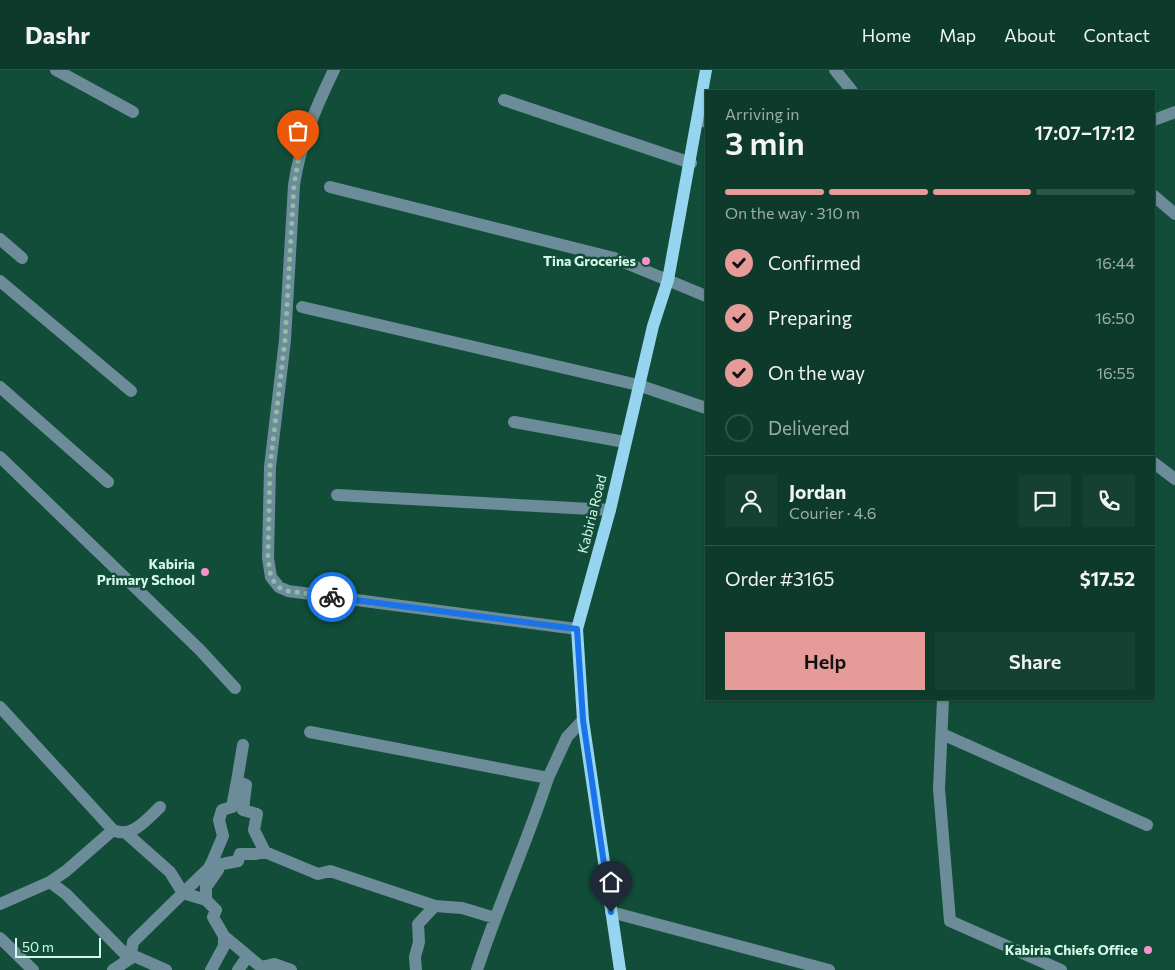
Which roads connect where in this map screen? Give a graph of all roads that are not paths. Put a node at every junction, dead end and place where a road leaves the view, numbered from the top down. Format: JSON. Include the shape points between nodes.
{"nodes":[{"id":1,"x":56,"y":70,"type":"edge"},
{"id":2,"x":334,"y":70,"type":"edge"},
{"id":3,"x":706,"y":70,"type":"edge"},
{"id":4,"x":835,"y":70,"type":"edge"},
{"id":5,"x":851,"y":90,"type":"edge"},
{"id":6,"x":504,"y":100,"type":"dead end"},
{"id":7,"x":133,"y":112,"type":"dead end"},
{"id":8,"x":1175,"y":112,"type":"edge"},
{"id":9,"x":703,"y":120,"type":"edge"},
{"id":10,"x":1155,"y":120,"type":"edge"},
{"id":11,"x":691,"y":164,"type":"junction"},
{"id":12,"x":330,"y":187,"type":"dead end"},
{"id":13,"x":1155,"y":197,"type":"edge"},
{"id":14,"x":1175,"y":214,"type":"edge"},
{"id":15,"x":0,"y":239,"type":"edge"},
{"id":16,"x":22,"y":258,"type":"dead end"},
{"id":17,"x":668,"y":280,"type":"junction"},
{"id":18,"x":0,"y":281,"type":"edge"},
{"id":19,"x":705,"y":296,"type":"edge"},
{"id":20,"x":302,"y":307,"type":"dead end"},
{"id":21,"x":638,"y":386,"type":"junction"},
{"id":22,"x":0,"y":387,"type":"edge"},
{"id":23,"x":131,"y":391,"type":"dead end"},
{"id":24,"x":705,"y":408,"type":"edge"},
{"id":25,"x":514,"y":422,"type":"dead end"},
{"id":26,"x":625,"y":442,"type":"junction"},
{"id":27,"x":0,"y":457,"type":"edge"},
{"id":28,"x":1155,"y":463,"type":"edge"},
{"id":29,"x":1175,"y":479,"type":"edge"},
{"id":30,"x":108,"y":482,"type":"dead end"},
{"id":31,"x":337,"y":495,"type":"dead end"},
{"id":32,"x":610,"y":510,"type":"junction"},
{"id":33,"x":577,"y":629,"type":"junction"},
{"id":34,"x":235,"y":688,"type":"dead end"},
{"id":35,"x":943,"y":700,"type":"edge"},
{"id":36,"x":0,"y":707,"type":"edge"},
{"id":37,"x":583,"y":720,"type":"junction"},
{"id":38,"x":310,"y":732,"type":"dead end"},
{"id":39,"x":942,"y":734,"type":"junction"},
{"id":40,"x":243,"y":745,"type":"dead end"},
{"id":41,"x":548,"y":778,"type":"junction"},
{"id":42,"x":237,"y":781,"type":"junction"},
{"id":43,"x":160,"y":808,"type":"dead end"},
{"id":44,"x":1147,"y":825,"type":"dead end"},
{"id":45,"x":113,"y":830,"type":"junction"},
{"id":46,"x":126,"y":833,"type":"junction"},
{"id":47,"x":265,"y":852,"type":"junction"},
{"id":48,"x":212,"y":862,"type":"junction"},
{"id":49,"x":50,"y":882,"type":"junction"},
{"id":50,"x":183,"y":893,"type":"junction"},
{"id":51,"x":206,"y":900,"type":"junction"},
{"id":52,"x":0,"y":904,"type":"edge"},
{"id":53,"x":435,"y":906,"type":"junction"},
{"id":54,"x":611,"y":912,"type":"junction"},
{"id":55,"x":495,"y":918,"type":"junction"},
{"id":56,"x":224,"y":936,"type":"junction"},
{"id":57,"x":0,"y":938,"type":"edge"},
{"id":58,"x":248,"y":956,"type":"junction"},
{"id":59,"x":130,"y":959,"type":"junction"},
{"id":60,"x":34,"y":970,"type":"edge"},
{"id":61,"x":113,"y":970,"type":"edge"},
{"id":62,"x":166,"y":970,"type":"edge"},
{"id":63,"x":211,"y":970,"type":"edge"},
{"id":64,"x":238,"y":970,"type":"edge"},
{"id":65,"x":291,"y":970,"type":"edge"},
{"id":66,"x":416,"y":970,"type":"edge"},
{"id":67,"x":477,"y":970,"type":"edge"},
{"id":68,"x":620,"y":970,"type":"edge"},
{"id":69,"x":829,"y":970,"type":"edge"},
{"id":70,"x":1061,"y":970,"type":"edge"}],
"edges":[{"from":1,"to":7,"type":"street"},
{"from":2,"to":33,"type":"street","via":[[308,128],[294,185],[285,340],[270,467],[268,558],[271,578],[288,591]]},
{"from":3,"to":9,"type":"main road","name":"Kabiria Road"},
{"from":4,"to":5,"type":"street"},
{"from":6,"to":11,"type":"street"},
{"from":8,"to":10,"type":"street"},
{"from":9,"to":11,"type":"main road","name":"Kabiria Road"},
{"from":11,"to":17,"type":"main road","name":"Kabiria Road"},
{"from":12,"to":17,"type":"street","via":[[614,258]]},
{"from":13,"to":14,"type":"street"},
{"from":15,"to":16,"type":"street"},
{"from":17,"to":19,"type":"street"},
{"from":17,"to":21,"type":"main road","name":"Kabiria Road"},
{"from":18,"to":23,"type":"street"},
{"from":20,"to":21,"type":"street"},
{"from":21,"to":24,"type":"street"},
{"from":21,"to":26,"type":"main road","name":"Kabiria Road"},
{"from":22,"to":30,"type":"street"},
{"from":25,"to":26,"type":"street"},
{"from":26,"to":32,"type":"main road","name":"Kabiria Road"},
{"from":27,"to":34,"type":"street","via":[[200,650]]},
{"from":28,"to":29,"type":"street"},
{"from":31,"to":32,"type":"street"},
{"from":32,"to":33,"type":"main road","name":"Kabiria Road"},
{"from":33,"to":37,"type":"main road","name":"Kabiria Road"},
{"from":35,"to":39,"type":"street"},
{"from":36,"to":45,"type":"street"},
{"from":37,"to":41,"type":"street","via":[[567,737]]},
{"from":37,"to":54,"type":"main road","name":"Kabiria Road"},
{"from":38,"to":41,"type":"street"},
{"from":39,"to":44,"type":"street"},
{"from":39,"to":70,"type":"street","via":[[939,789],[950,921]]},
{"from":40,"to":42,"type":"street"},
{"from":41,"to":55,"type":"street"},
{"from":42,"to":47,"type":"street","via":[[246,785],[243,810],[257,814],[254,830]]},
{"from":42,"to":48,"type":"street","via":[[232,807],[222,810],[219,820],[223,836]]},
{"from":43,"to":46,"type":"street"},
{"from":45,"to":46,"type":"street"},
{"from":45,"to":49,"type":"street"},
{"from":46,"to":50,"type":"street","via":[[170,872]]},
{"from":47,"to":48,"type":"street","via":[[240,854],[238,861],[217,865]]},
{"from":47,"to":53,"type":"street","via":[[318,874],[330,871]]},
{"from":48,"to":50,"type":"street"},
{"from":48,"to":51,"type":"street","via":[[218,870],[206,886]]},
{"from":49,"to":52,"type":"street"},
{"from":49,"to":59,"type":"street"},
{"from":50,"to":51,"type":"street"},
{"from":50,"to":59,"type":"street","via":[[133,942]]},
{"from":51,"to":56,"type":"street","via":[[216,910],[213,917]]},
{"from":53,"to":55,"type":"street","via":[[462,908]]},
{"from":53,"to":66,"type":"street","via":[[418,924]]},
{"from":54,"to":68,"type":"main road","name":"Kabiria Road"},
{"from":54,"to":69,"type":"street"},
{"from":55,"to":67,"type":"street"},
{"from":56,"to":58,"type":"street"},
{"from":56,"to":63,"type":"street","via":[[224,946]]},
{"from":57,"to":60,"type":"street"},
{"from":58,"to":64,"type":"street"},
{"from":58,"to":65,"type":"street","via":[[261,967],[274,964]]},
{"from":59,"to":61,"type":"street"},
{"from":59,"to":62,"type":"street","via":[[134,956]]}]}
